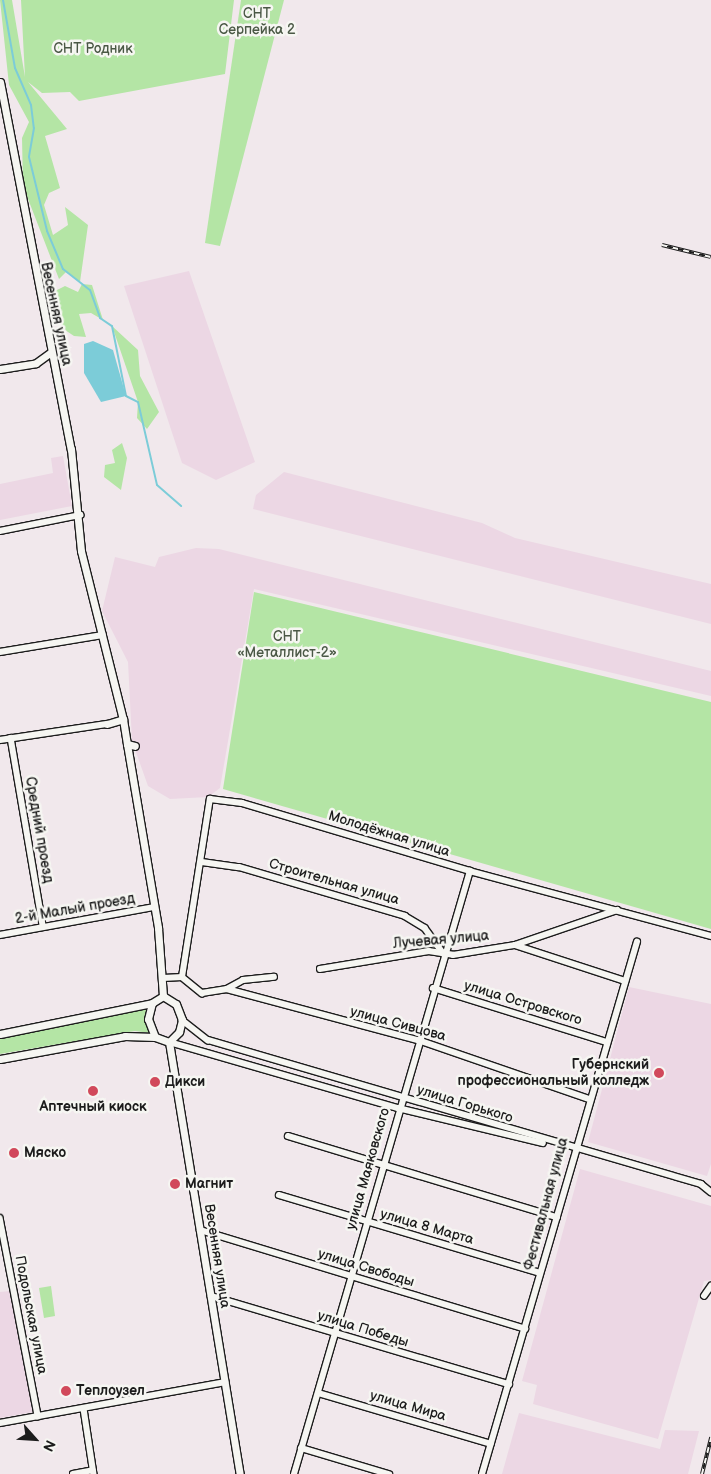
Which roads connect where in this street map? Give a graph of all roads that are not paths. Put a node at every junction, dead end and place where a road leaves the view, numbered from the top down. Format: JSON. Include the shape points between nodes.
{"nodes":[{"id":1,"x":0,"y":82,"type":"edge"},
{"id":2,"x":50,"y":353,"type":"junction"},
{"id":3,"x":0,"y":369,"type":"edge"},
{"id":4,"x":80,"y":515,"type":"junction"},
{"id":5,"x":0,"y":531,"type":"edge"},
{"id":6,"x":103,"y":634,"type":"junction"},
{"id":7,"x":0,"y":652,"type":"edge"},
{"id":8,"x":123,"y":719,"type":"junction"},
{"id":9,"x":107,"y":724,"type":"joint"},
{"id":10,"x":11,"y":738,"type":"junction"},
{"id":11,"x":0,"y":740,"type":"edge"},
{"id":12,"x":127,"y":744,"type":"junction"},
{"id":13,"x":135,"y":746,"type":"dead end"},
{"id":14,"x":202,"y":862,"type":"junction"},
{"id":15,"x":470,"y":871,"type":"junction"},
{"id":16,"x":154,"y":907,"type":"junction"},
{"id":17,"x":619,"y":909,"type":"junction"},
{"id":18,"x":43,"y":926,"type":"junction"},
{"id":19,"x":0,"y":935,"type":"edge"},
{"id":20,"x":711,"y":936,"type":"edge"},
{"id":21,"x":638,"y":942,"type":"dead end"},
{"id":22,"x":515,"y":945,"type":"junction"},
{"id":23,"x":443,"y":953,"type":"junction"},
{"id":24,"x":320,"y":969,"type":"dead end"},
{"id":25,"x":182,"y":977,"type":"junction"},
{"id":26,"x":274,"y":977,"type":"dead end"},
{"id":27,"x":163,"y":978,"type":"junction"},
{"id":28,"x":625,"y":981,"type":"junction"},
{"id":29,"x":433,"y":988,"type":"junction"},
{"id":30,"x":227,"y":989,"type":"junction"},
{"id":31,"x":163,"y":996,"type":"junction"},
{"id":32,"x":152,"y":1003,"type":"junction"},
{"id":33,"x":182,"y":1020,"type":"junction"},
{"id":34,"x":0,"y":1034,"type":"edge"},
{"id":35,"x":155,"y":1037,"type":"junction"},
{"id":36,"x":418,"y":1040,"type":"junction"},
{"id":37,"x":170,"y":1042,"type":"junction"},
{"id":38,"x":606,"y":1042,"type":"junction"},
{"id":39,"x":0,"y":1059,"type":"edge"},
{"id":40,"x":401,"y":1098,"type":"junction"},
{"id":41,"x":589,"y":1099,"type":"junction"},
{"id":42,"x":398,"y":1108,"type":"junction"},
{"id":43,"x":288,"y":1136,"type":"dead end"},
{"id":44,"x":574,"y":1149,"type":"junction"},
{"id":45,"x":383,"y":1164,"type":"junction"},
{"id":46,"x":711,"y":1192,"type":"edge"},
{"id":47,"x":279,"y":1195,"type":"dead end"},
{"id":48,"x":557,"y":1217,"type":"junction"},
{"id":49,"x":0,"y":1218,"type":"edge"},
{"id":50,"x":366,"y":1222,"type":"junction"},
{"id":51,"x":1,"y":1228,"type":"edge"},
{"id":52,"x":200,"y":1230,"type":"junction"},
{"id":53,"x":540,"y":1273,"type":"junction"},
{"id":54,"x":350,"y":1276,"type":"junction"},
{"id":55,"x":711,"y":1286,"type":"edge"},
{"id":56,"x":211,"y":1296,"type":"junction"},
{"id":57,"x":704,"y":1296,"type":"dead end"},
{"id":58,"x":525,"y":1329,"type":"junction"},
{"id":59,"x":334,"y":1333,"type":"junction"},
{"id":60,"x":225,"y":1382,"type":"junction"},
{"id":61,"x":509,"y":1384,"type":"junction"},
{"id":62,"x":318,"y":1393,"type":"junction"},
{"id":63,"x":84,"y":1409,"type":"junction"},
{"id":64,"x":38,"y":1416,"type":"junction"},
{"id":65,"x":0,"y":1423,"type":"edge"},
{"id":66,"x":491,"y":1444,"type":"junction"},
{"id":67,"x":301,"y":1448,"type":"junction"},
{"id":68,"x":93,"y":1472,"type":"edge"},
{"id":69,"x":73,"y":1474,"type":"edge"},
{"id":70,"x":240,"y":1474,"type":"edge"},
{"id":71,"x":294,"y":1474,"type":"edge"},
{"id":72,"x":389,"y":1474,"type":"edge"},
{"id":73,"x":482,"y":1474,"type":"edge"}],
"edges":[{"from":1,"to":2,"type":"street","name":"Весенняя улица"},
{"from":2,"to":3,"type":"street","via":[[36,363]]},
{"from":2,"to":4,"type":"street","name":"Весенняя улица","via":[[71,449]]},
{"from":4,"to":5,"type":"street"},
{"from":4,"to":6,"type":"street","name":"Весенняя улица","via":[[81,551]]},
{"from":6,"to":7,"type":"street"},
{"from":6,"to":8,"type":"street","name":"Весенняя улица"},
{"from":8,"to":9,"type":"street"},
{"from":8,"to":12,"type":"street","name":"Весенняя улица"},
{"from":9,"to":10,"type":"street"},
{"from":10,"to":11,"type":"street"},
{"from":10,"to":18,"type":"street","name":"Средний проезд"},
{"from":12,"to":13,"type":"street"},
{"from":12,"to":16,"type":"street","name":"Весенняя улица"},
{"from":14,"to":15,"type":"street","name":"Молодёжная улица","via":[[210,799],[242,803]]},
{"from":14,"to":23,"type":"street","name":"Строительная улица","via":[[239,867],[405,916],[425,928]]},
{"from":14,"to":25,"type":"street"},
{"from":15,"to":17,"type":"street","name":"Молодёжная улица"},
{"from":15,"to":23,"type":"street","name":"улица Маяковского"},
{"from":16,"to":18,"type":"street","name":"2-й Малый проезд"},
{"from":16,"to":27,"type":"street","name":"Весенняя улица"},
{"from":17,"to":20,"type":"street","name":"Молодёжная улица"},
{"from":17,"to":22,"type":"street","name":"Лучевая улица"},
{"from":18,"to":19,"type":"street","name":"2-й Малый проезд"},
{"from":21,"to":28,"type":"street","name":"Фестивальная улица"},
{"from":22,"to":23,"type":"street","name":"Лучевая улица"},
{"from":22,"to":28,"type":"street"},
{"from":23,"to":24,"type":"street","name":"Лучевая улица","via":[[429,951]]},
{"from":23,"to":29,"type":"street","name":"улица Маяковского"},
{"from":25,"to":27,"type":"street"},
{"from":25,"to":30,"type":"street","via":[[202,993]]},
{"from":26,"to":30,"type":"street","via":[[243,980]]},
{"from":27,"to":31,"type":"street","name":"Весенняя улица"},
{"from":28,"to":38,"type":"street","name":"Фестивальная улица"},
{"from":29,"to":36,"type":"street","name":"улица Маяковского"},
{"from":29,"to":38,"type":"street","name":"улица Островского"},
{"from":30,"to":36,"type":"street","name":"улица Сивцова"},
{"from":31,"to":32,"type":"street"},
{"from":31,"to":33,"type":"street","via":[[176,1004]]},
{"from":32,"to":34,"type":"street"},
{"from":32,"to":35,"type":"street","via":[[148,1019]]},
{"from":33,"to":37,"type":"street","via":[[179,1032]]},
{"from":33,"to":40,"type":"street","name":"улица Горького","via":[[208,1040]]},
{"from":35,"to":37,"type":"street"},
{"from":35,"to":39,"type":"street","via":[[125,1036]]},
{"from":36,"to":40,"type":"street","name":"улица Маяковского"},
{"from":36,"to":41,"type":"street","name":"улица Сивцова"},
{"from":37,"to":42,"type":"street","name":"улица Горького"},
{"from":37,"to":52,"type":"street","name":"Весенняя улица"},
{"from":38,"to":41,"type":"street","name":"Фестивальная улица"},
{"from":40,"to":42,"type":"street","name":"улица Маяковского"},
{"from":40,"to":44,"type":"street","name":"улица Горького"},
{"from":41,"to":44,"type":"street","name":"Фестивальная улица"},
{"from":42,"to":44,"type":"street","name":"улица Горького"},
{"from":42,"to":45,"type":"street","name":"улица Маяковского"},
{"from":43,"to":45,"type":"street"},
{"from":44,"to":46,"type":"street","via":[[701,1184]]},
{"from":44,"to":48,"type":"street","name":"Фестивальная улица"},
{"from":45,"to":48,"type":"street"},
{"from":45,"to":50,"type":"street","name":"улица Маяковского"},
{"from":47,"to":50,"type":"street","name":"улица 8 Марта"},
{"from":48,"to":53,"type":"street","name":"Фестивальная улица"},
{"from":49,"to":51,"type":"street","name":"Подольская улица"},
{"from":50,"to":53,"type":"street","name":"улица 8 Марта"},
{"from":50,"to":54,"type":"street","name":"улица Маяковского"},
{"from":51,"to":64,"type":"street","name":"Подольская улица"},
{"from":52,"to":54,"type":"street","name":"улица Свободы"},
{"from":52,"to":56,"type":"street","name":"Весенняя улица"},
{"from":53,"to":58,"type":"street","name":"Фестивальная улица"},
{"from":54,"to":58,"type":"street","name":"улица Свободы"},
{"from":54,"to":59,"type":"street","name":"улица Маяковского"},
{"from":55,"to":57,"type":"street"},
{"from":56,"to":59,"type":"street","name":"улица Победы"},
{"from":56,"to":60,"type":"street","name":"Весенняя улица"},
{"from":58,"to":61,"type":"street","name":"Фестивальная улица"},
{"from":59,"to":61,"type":"street","name":"улица Победы"},
{"from":59,"to":62,"type":"street","name":"улица Маяковского"},
{"from":60,"to":63,"type":"street"},
{"from":60,"to":70,"type":"street","name":"Весенняя улица"},
{"from":61,"to":66,"type":"street","name":"Фестивальная улица"},
{"from":62,"to":66,"type":"street","name":"улица Мира"},
{"from":62,"to":67,"type":"street","name":"улица Маяковского"},
{"from":63,"to":64,"type":"street"},
{"from":63,"to":68,"type":"street"},
{"from":64,"to":65,"type":"street"},
{"from":66,"to":73,"type":"street","name":"Фестивальная улица"},
{"from":67,"to":71,"type":"street","name":"улица Маяковского"},
{"from":67,"to":72,"type":"street"},
{"from":68,"to":69,"type":"street"}]}
